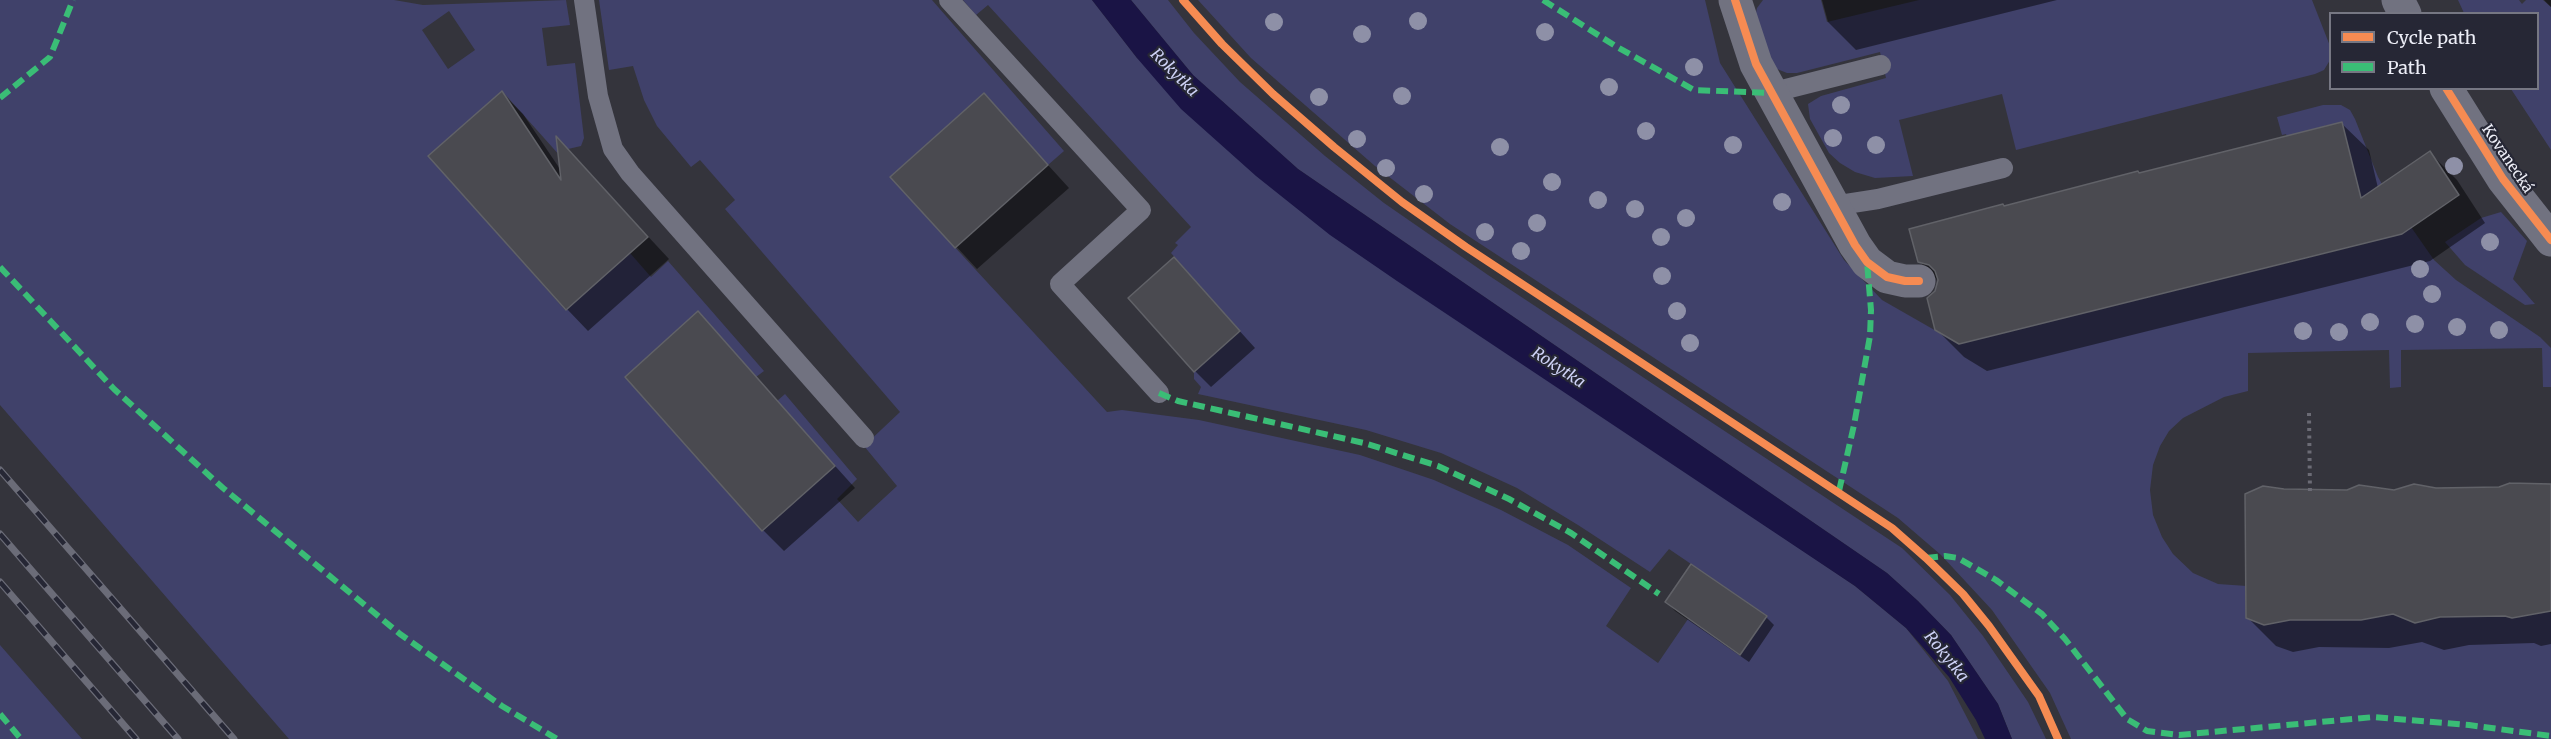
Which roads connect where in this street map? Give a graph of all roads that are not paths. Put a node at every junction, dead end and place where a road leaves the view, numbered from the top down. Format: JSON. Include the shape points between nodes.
{"nodes":[{"id":1,"x":584,"y":0,"type":"edge"},
{"id":2,"x":949,"y":0,"type":"edge"},
{"id":3,"x":1735,"y":0,"type":"edge"},
{"id":4,"x":1881,"y":65,"type":"dead end"},
{"id":5,"x":2447,"y":90,"type":"edge"},
{"id":6,"x":1770,"y":93,"type":"junction"},
{"id":7,"x":2003,"y":168,"type":"dead end"},
{"id":8,"x":1833,"y":206,"type":"junction"},
{"id":9,"x":2551,"y":240,"type":"edge"},
{"id":10,"x":1919,"y":281,"type":"dead end"},
{"id":11,"x":1158,"y":393,"type":"dead end"},
{"id":12,"x":864,"y":438,"type":"dead end"}],
"edges":[{"from":1,"to":12,"type":"lane","via":[[598,96],[613,149]]},
{"from":2,"to":11,"type":"lane","via":[[1141,210],[1060,284]]},
{"from":3,"to":6,"type":"street"},
{"from":4,"to":6,"type":"lane"},
{"from":5,"to":9,"type":"street","name":"Kovanecká","via":[[2503,179]]},
{"from":6,"to":8,"type":"street"},
{"from":7,"to":8,"type":"lane"},
{"from":8,"to":10,"type":"street","via":[[1855,245],[1878,271],[1887,277]]}]}
